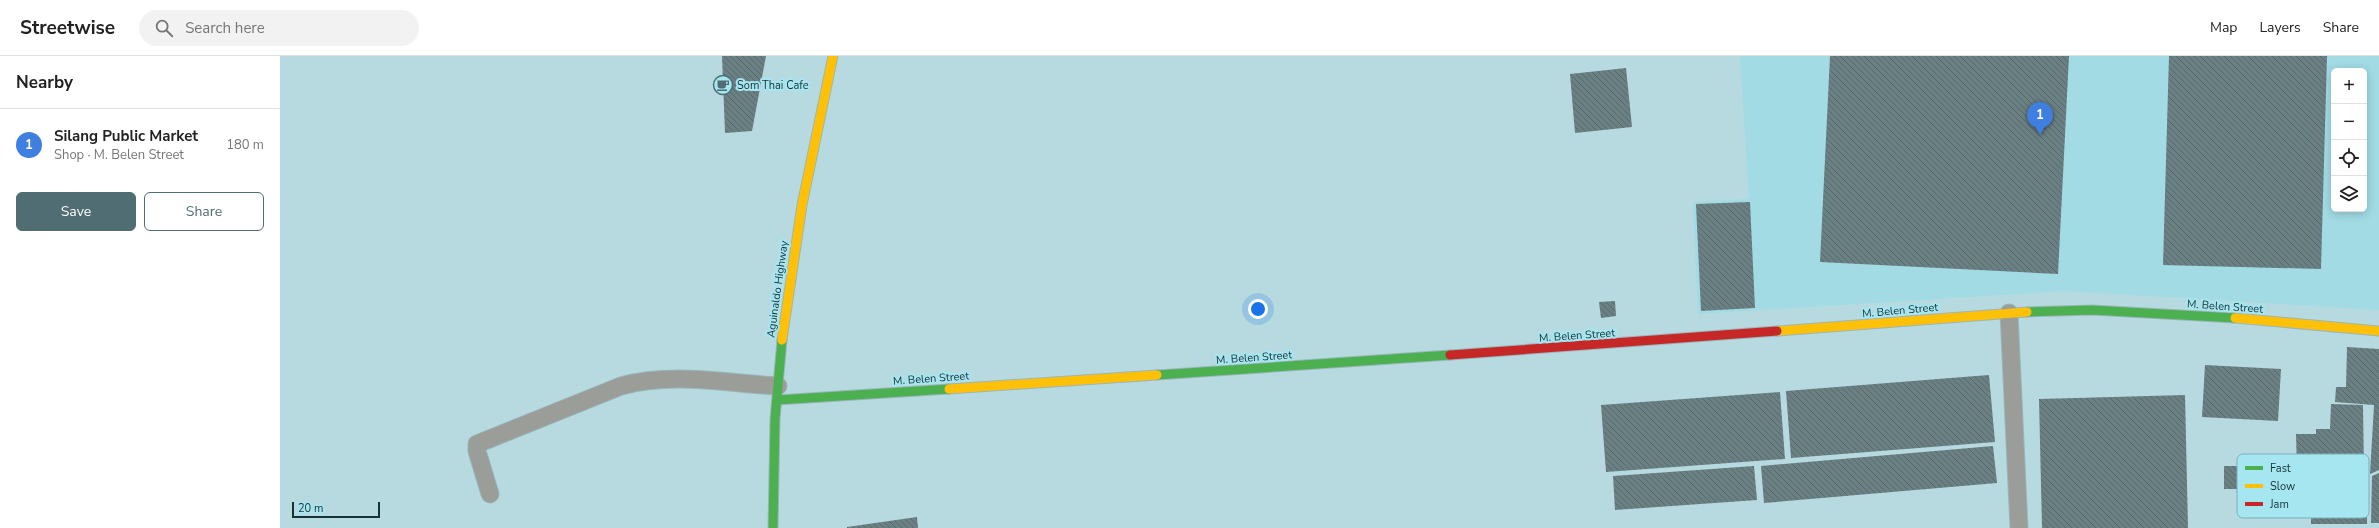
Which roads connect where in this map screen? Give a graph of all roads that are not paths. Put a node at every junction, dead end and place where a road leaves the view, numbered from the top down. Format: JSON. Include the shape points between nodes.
{"nodes":[{"id":1,"x":832,"y":56,"type":"edge"},
{"id":2,"x":2009,"y":313,"type":"junction"},
{"id":3,"x":2379,"y":331,"type":"edge"},
{"id":4,"x":777,"y":393,"type":"junction"},
{"id":5,"x":490,"y":494,"type":"dead end"},
{"id":6,"x":772,"y":528,"type":"edge"},
{"id":7,"x":2019,"y":528,"type":"edge"}],
"edges":[{"from":1,"to":4,"type":"street","name":"Aguinaldo Highway","via":[[810,154],[798,227],[785,311]]},
{"from":2,"to":3,"type":"street","name":"M. Belen Street","via":[[2092,310],[2210,316]]},
{"from":2,"to":4,"type":"street","name":"M. Belen Street","via":[[1585,346]]},
{"from":2,"to":7,"type":"lane"},
{"from":4,"to":5,"type":"lane","via":[[664,379],[641,380],[621,386],[477,444]]},
{"from":4,"to":6,"type":"street","name":"Aguinaldo Highway"}]}
